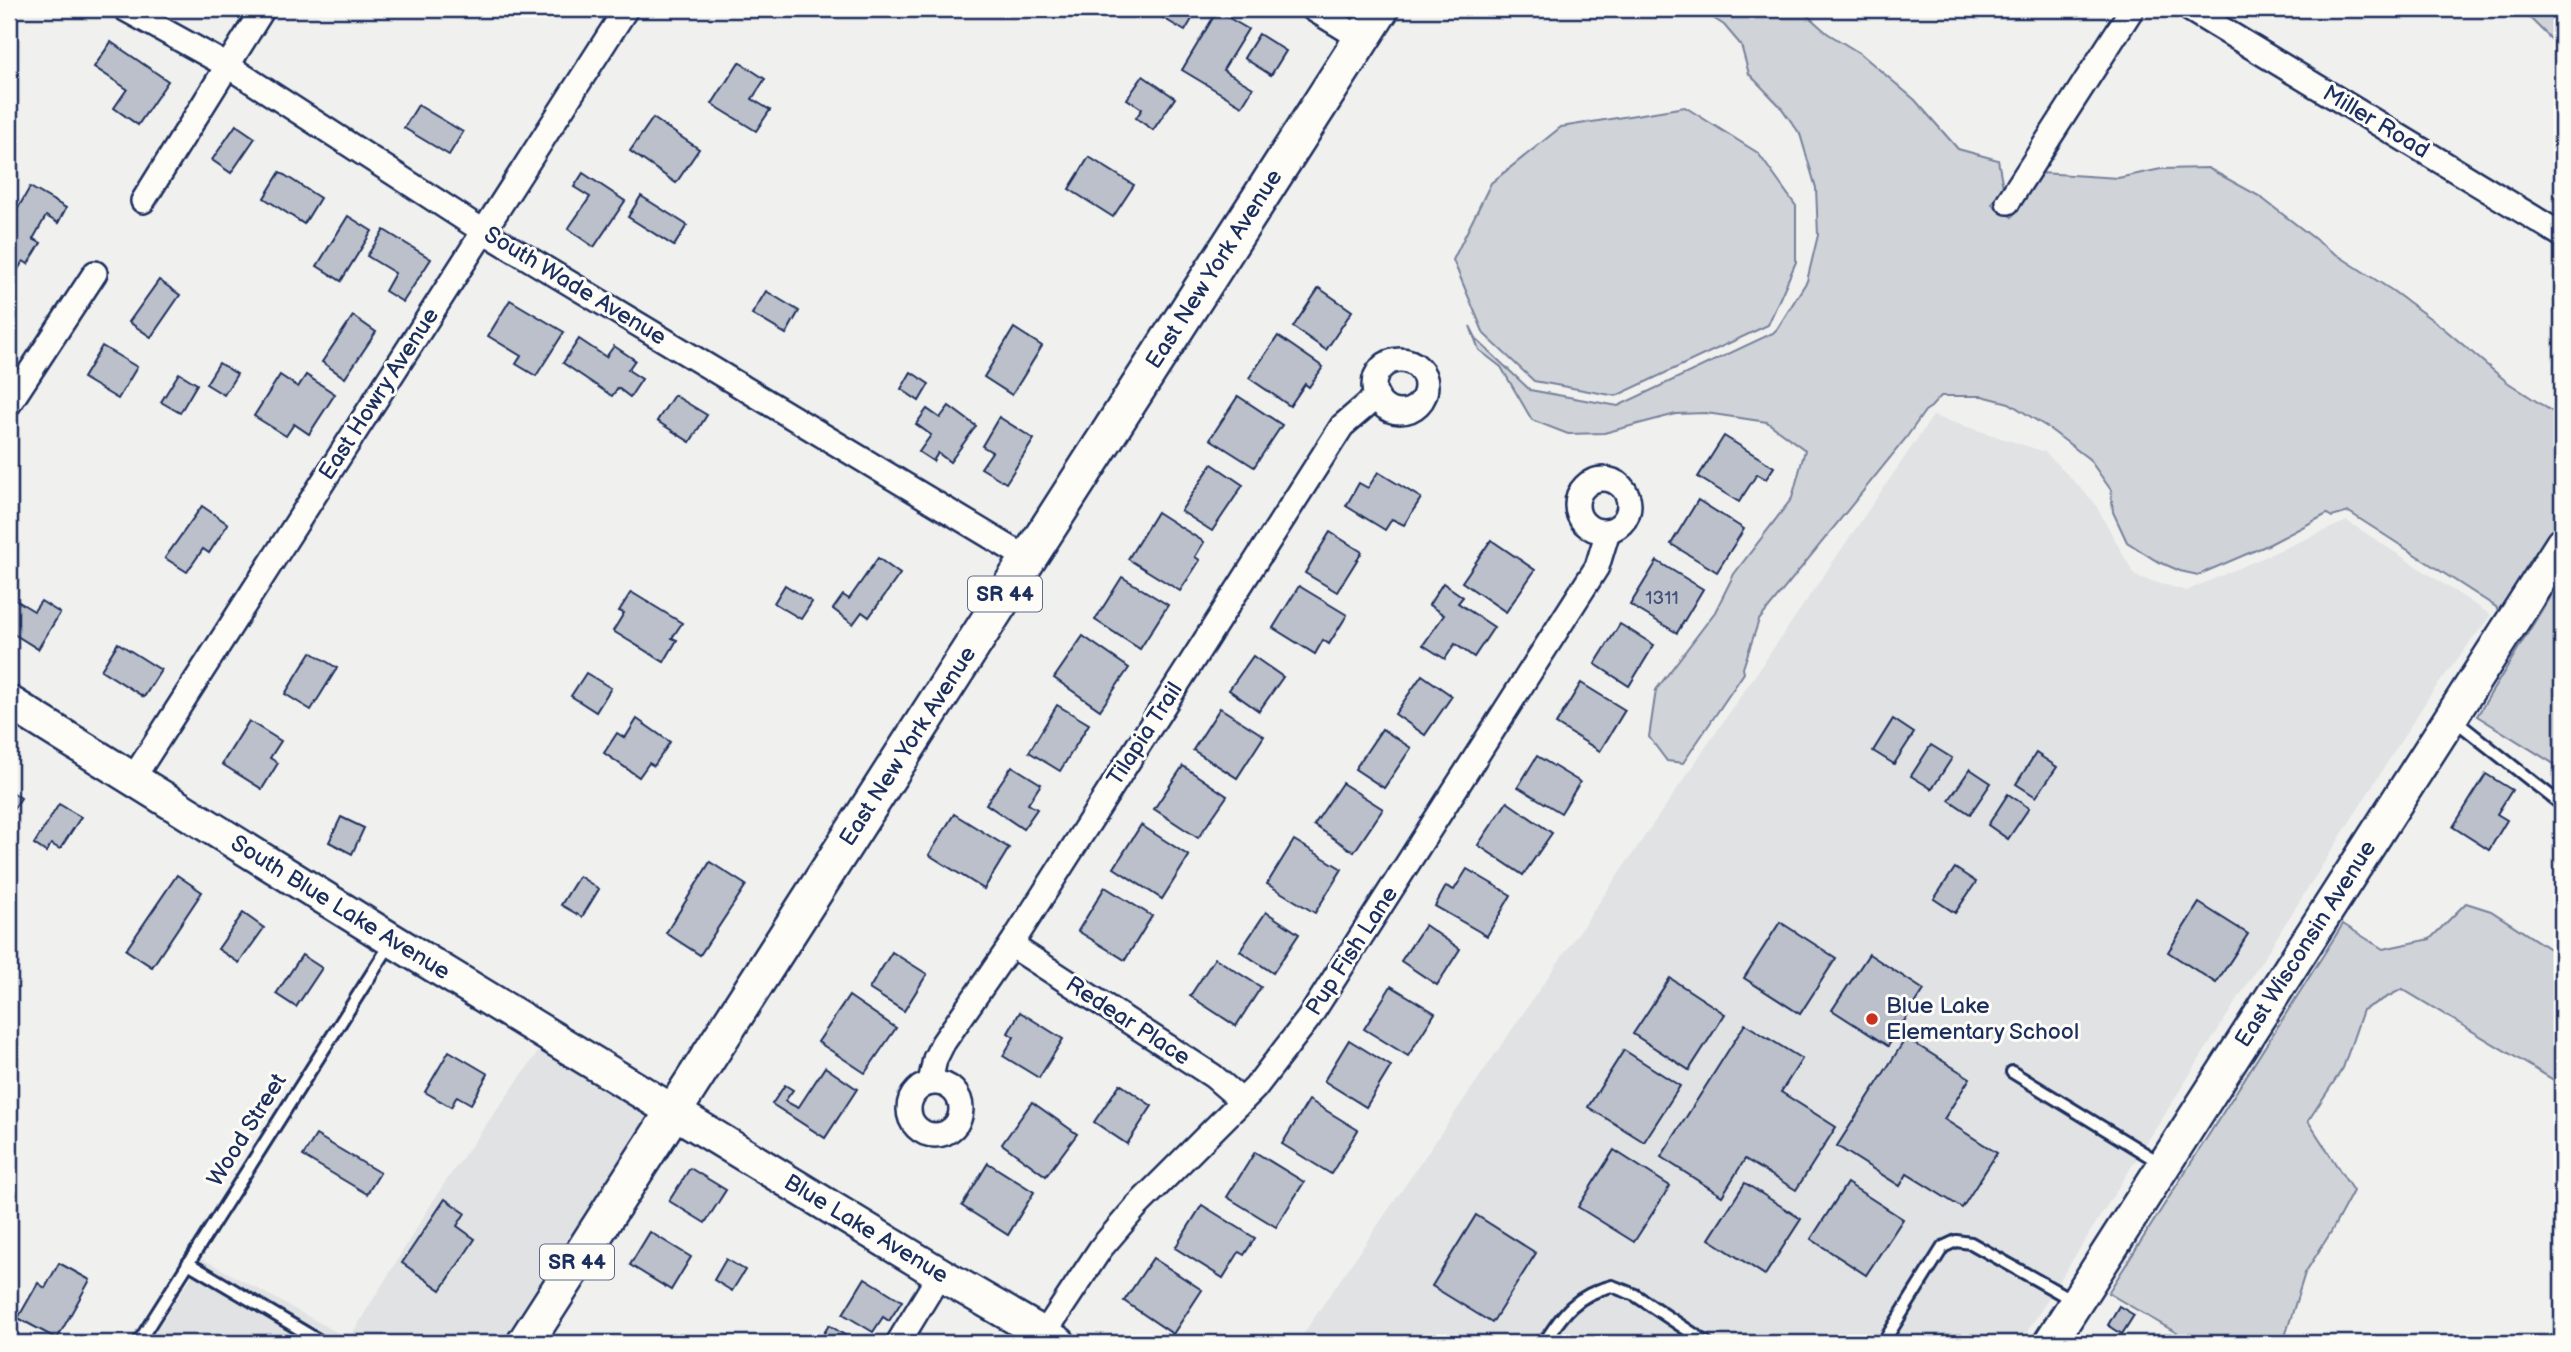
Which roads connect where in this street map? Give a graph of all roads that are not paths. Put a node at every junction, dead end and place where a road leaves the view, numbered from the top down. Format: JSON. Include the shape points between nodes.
{"nodes":[{"id":1,"x":125,"y":9,"type":"edge"},
{"id":2,"x":263,"y":9,"type":"edge"},
{"id":3,"x":626,"y":9,"type":"edge"},
{"id":4,"x":1313,"y":9,"type":"edge"},
{"id":5,"x":1381,"y":9,"type":"edge"},
{"id":6,"x":2132,"y":9,"type":"edge"},
{"id":7,"x":2189,"y":9,"type":"edge"},
{"id":8,"x":1362,"y":39,"type":"junction"},
{"id":9,"x":228,"y":66,"type":"junction"},
{"id":10,"x":144,"y":201,"type":"dead end"},
{"id":11,"x":2008,"y":202,"type":"dead end"},
{"id":12,"x":483,"y":231,"type":"junction"},
{"id":13,"x":2562,"y":234,"type":"edge"},
{"id":14,"x":95,"y":273,"type":"dead end"},
{"id":15,"x":1377,"y":396,"type":"dead end"},
{"id":16,"x":9,"y":404,"type":"edge"},
{"id":17,"x":1608,"y":531,"type":"dead end"},
{"id":18,"x":2562,"y":544,"type":"edge"},
{"id":19,"x":1028,"y":559,"type":"junction"},
{"id":20,"x":9,"y":702,"type":"edge"},
{"id":21,"x":2451,"y":718,"type":"junction"},
{"id":22,"x":132,"y":780,"type":"junction"},
{"id":23,"x":2562,"y":805,"type":"edge"},
{"id":24,"x":393,"y":940,"type":"junction"},
{"id":25,"x":1011,"y":945,"type":"junction"},
{"id":26,"x":2012,"y":1072,"type":"dead end"},
{"id":27,"x":930,"y":1083,"type":"dead end"},
{"id":28,"x":1242,"y":1101,"type":"junction"},
{"id":29,"x":675,"y":1111,"type":"junction"},
{"id":30,"x":2164,"y":1165,"type":"junction"},
{"id":31,"x":188,"y":1263,"type":"junction"},
{"id":32,"x":940,"y":1274,"type":"junction"},
{"id":33,"x":2077,"y":1302,"type":"junction"},
{"id":34,"x":1051,"y":1339,"type":"edge"},
{"id":35,"x":138,"y":1343,"type":"edge"},
{"id":36,"x":323,"y":1343,"type":"edge"},
{"id":37,"x":525,"y":1343,"type":"edge"},
{"id":38,"x":898,"y":1343,"type":"edge"},
{"id":39,"x":1544,"y":1343,"type":"edge"},
{"id":40,"x":1707,"y":1343,"type":"edge"},
{"id":41,"x":1883,"y":1343,"type":"edge"},
{"id":42,"x":2050,"y":1343,"type":"edge"}],
"edges":[{"from":1,"to":9,"type":"street","name":"South Wade Avenue"},
{"from":2,"to":9,"type":"street"},
{"from":3,"to":12,"type":"street","name":"East Howry Avenue"},
{"from":4,"to":8,"type":"street"},
{"from":5,"to":8,"type":"main road","name":"East New York Avenue","number":"SR 44"},
{"from":6,"to":11,"type":"street"},
{"from":7,"to":13,"type":"street","name":"Miller Road"},
{"from":8,"to":19,"type":"main road","name":"East New York Avenue","number":"SR 44"},
{"from":9,"to":10,"type":"street"},
{"from":9,"to":12,"type":"street","name":"South Wade Avenue"},
{"from":12,"to":19,"type":"street","name":"South Wade Avenue"},
{"from":12,"to":22,"type":"street","name":"East Howry Avenue"},
{"from":14,"to":16,"type":"street"},
{"from":15,"to":25,"type":"street","name":"Tilapia Trail","via":[[1342,426]]},
{"from":17,"to":28,"type":"street","name":"Pup Fish Lane","via":[[1597,567],[1324,995]]},
{"from":18,"to":21,"type":"main road","name":"East Wisconsin Avenue"},
{"from":19,"to":29,"type":"main road","name":"East New York Avenue","number":"SR 44"},
{"from":20,"to":22,"type":"main road","name":"South Blue Lake Avenue"},
{"from":21,"to":23,"type":"lane"},
{"from":21,"to":30,"type":"main road","name":"East Wisconsin Avenue"},
{"from":22,"to":24,"type":"main road","name":"South Blue Lake Avenue"},
{"from":24,"to":29,"type":"main road","name":"South Blue Lake Avenue"},
{"from":24,"to":31,"type":"lane","name":"Wood Street"},
{"from":25,"to":27,"type":"street","name":"Tilapia Trail","via":[[943,1043]]},
{"from":25,"to":28,"type":"street","name":"Redear Place","via":[[1213,1076]]},
{"from":26,"to":30,"type":"lane"},
{"from":28,"to":34,"type":"street","name":"Pup Fish Lane","via":[[1101,1248]]},
{"from":29,"to":32,"type":"main road","name":"Blue Lake Avenue"},
{"from":29,"to":37,"type":"main road","name":"East New York Avenue","number":"SR 44"},
{"from":30,"to":33,"type":"main road","name":"East Wisconsin Avenue"},
{"from":31,"to":35,"type":"lane","name":"Wood Street"},
{"from":31,"to":36,"type":"lane"},
{"from":32,"to":34,"type":"main road","name":"Blue Lake Avenue"},
{"from":32,"to":38,"type":"street"},
{"from":33,"to":41,"type":"lane","via":[[1971,1243],[1956,1241],[1943,1247]]},
{"from":33,"to":42,"type":"main road","name":"East Wisconsin Avenue"},
{"from":39,"to":40,"type":"lane","via":[[1568,1308],[1584,1295],[1612,1286],[1635,1295]]}]}
